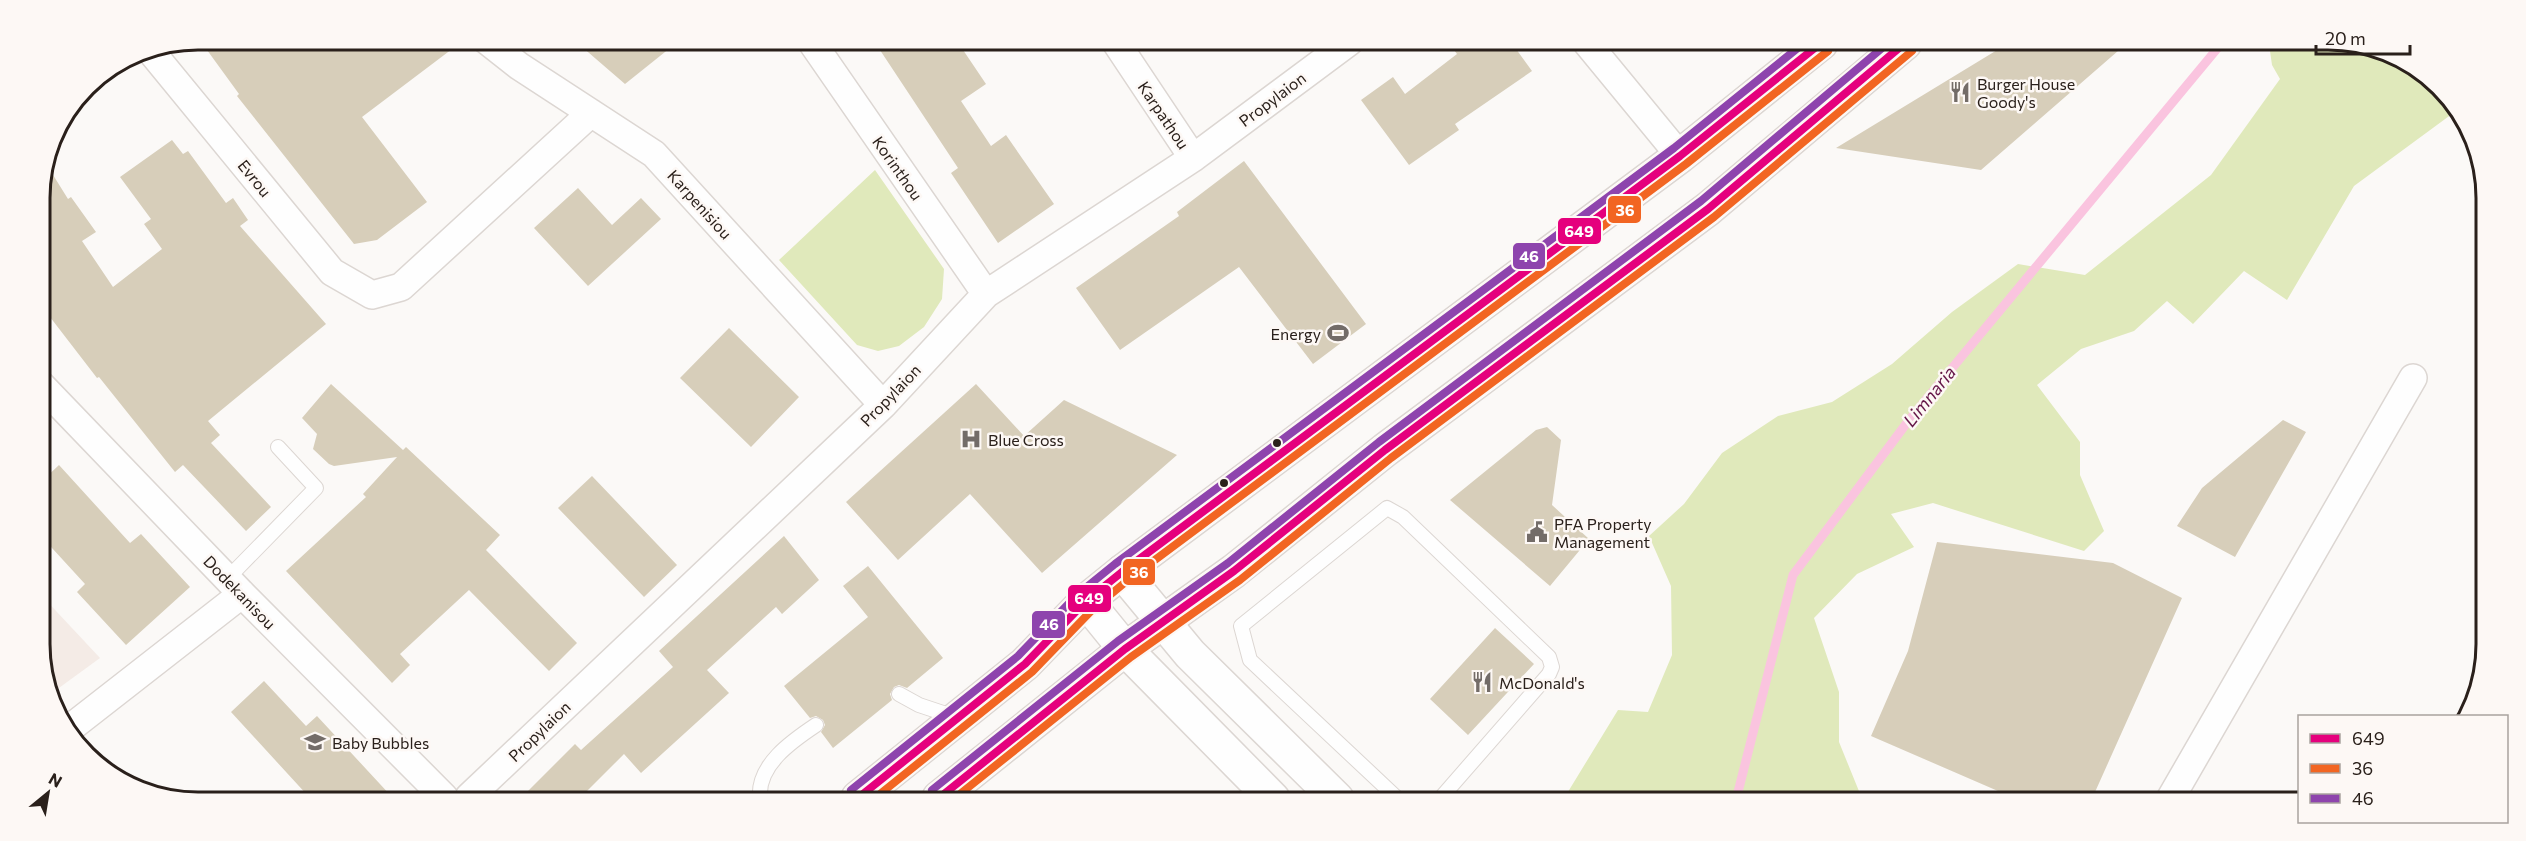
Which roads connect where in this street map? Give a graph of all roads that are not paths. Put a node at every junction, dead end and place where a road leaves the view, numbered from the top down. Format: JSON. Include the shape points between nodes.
{"nodes":[{"id":1,"x":499,"y":50,"type":"edge"},
{"id":2,"x":818,"y":50,"type":"edge"},
{"id":3,"x":1121,"y":50,"type":"edge"},
{"id":4,"x":1338,"y":50,"type":"edge"},
{"id":5,"x":1594,"y":50,"type":"edge"},
{"id":6,"x":1812,"y":50,"type":"edge"},
{"id":7,"x":1897,"y":50,"type":"edge"},
{"id":8,"x":155,"y":56,"type":"edge"},
{"id":9,"x":591,"y":112,"type":"junction"},
{"id":10,"x":1680,"y":156,"type":"junction"},
{"id":11,"x":1193,"y":158,"type":"junction"},
{"id":12,"x":986,"y":294,"type":"junction"},
{"id":13,"x":2413,"y":378,"type":"dead end"},
{"id":14,"x":50,"y":394,"type":"edge"},
{"id":15,"x":883,"y":405,"type":"junction"},
{"id":16,"x":278,"y":447,"type":"dead end"},
{"id":17,"x":1122,"y":572,"type":"junction"},
{"id":18,"x":234,"y":586,"type":"junction"},
{"id":19,"x":1086,"y":601,"type":"junction"},
{"id":20,"x":1161,"y":621,"type":"junction"},
{"id":21,"x":1125,"y":648,"type":"junction"},
{"id":22,"x":899,"y":694,"type":"dead end"},
{"id":23,"x":957,"y":718,"type":"junction"},
{"id":24,"x":816,"y":724,"type":"dead end"},
{"id":25,"x":74,"y":725,"type":"edge"},
{"id":26,"x":1329,"y":791,"type":"edge"},
{"id":27,"x":1389,"y":791,"type":"edge"},
{"id":28,"x":1446,"y":791,"type":"edge"},
{"id":29,"x":2175,"y":791,"type":"edge"},
{"id":30,"x":439,"y":792,"type":"edge"},
{"id":31,"x":475,"y":792,"type":"edge"},
{"id":32,"x":761,"y":792,"type":"edge"},
{"id":33,"x":866,"y":792,"type":"edge"},
{"id":34,"x":947,"y":792,"type":"edge"},
{"id":35,"x":1267,"y":792,"type":"edge"}],
"edges":[{"from":1,"to":9,"type":"street","name":"Karpenisiou"},
{"from":2,"to":12,"type":"street","name":"Korinthou"},
{"from":3,"to":11,"type":"street","name":"Karpathou"},
{"from":4,"to":11,"type":"street","name":"Propylaion"},
{"from":5,"to":10,"type":"street"},
{"from":6,"to":10,"type":"main road"},
{"from":7,"to":20,"type":"main road","via":[[1708,209],[1385,450],[1234,572]]},
{"from":8,"to":9,"type":"street","name":"Evrou","via":[[332,272],[372,295],[401,287]]},
{"from":9,"to":15,"type":"street","name":"Karpenisiou","via":[[654,154]]},
{"from":10,"to":17,"type":"main road"},
{"from":11,"to":12,"type":"street","name":"Propylaion"},
{"from":12,"to":15,"type":"street","name":"Propylaion"},
{"from":13,"to":29,"type":"street"},
{"from":14,"to":18,"type":"street","name":"Dodekanisou"},
{"from":15,"to":31,"type":"street","name":"Propylaion"},
{"from":16,"to":18,"type":"lane","via":[[316,488]]},
{"from":17,"to":19,"type":"main road"},
{"from":17,"to":20,"type":"main road"},
{"from":18,"to":25,"type":"street"},
{"from":18,"to":30,"type":"street","name":"Dodekanisou"},
{"from":19,"to":21,"type":"main road"},
{"from":19,"to":23,"type":"main road","via":[[1025,664]]},
{"from":20,"to":21,"type":"main road"},
{"from":20,"to":26,"type":"main road"},
{"from":21,"to":34,"type":"main road"},
{"from":21,"to":35,"type":"main road"},
{"from":22,"to":23,"type":"lane"},
{"from":23,"to":33,"type":"main road"},
{"from":24,"to":32,"type":"lane","via":[[791,742],[767,768]]},
{"from":27,"to":28,"type":"lane","via":[[1250,660],[1240,626],[1387,507],[1403,517],[1549,657],[1552,667]]}]}
